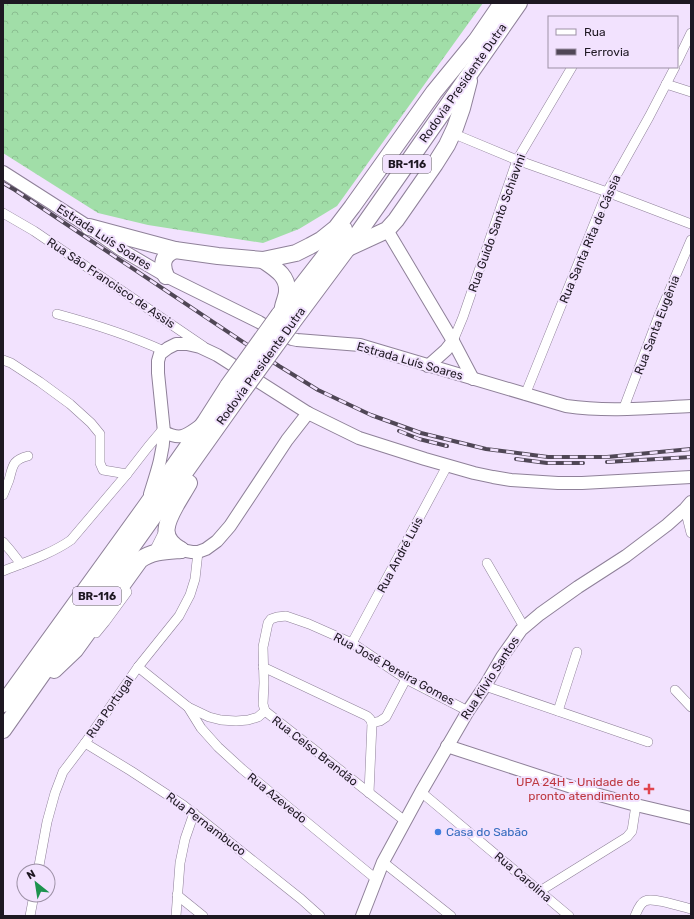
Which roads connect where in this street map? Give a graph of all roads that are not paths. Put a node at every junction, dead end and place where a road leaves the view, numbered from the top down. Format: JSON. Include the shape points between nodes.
{"nodes":[{"id":1,"x":502,"y":3,"type":"edge"},
{"id":2,"x":519,"y":3,"type":"edge"},
{"id":3,"x":691,"y":33,"type":"edge"},
{"id":4,"x":474,"y":42,"type":"junction"},
{"id":5,"x":678,"y":60,"type":"edge"},
{"id":6,"x":571,"y":68,"type":"edge"},
{"id":7,"x":674,"y":68,"type":"edge"},
{"id":8,"x":470,"y":74,"type":"junction"},
{"id":9,"x":666,"y":84,"type":"junction"},
{"id":10,"x":691,"y":92,"type":"edge"},
{"id":11,"x":452,"y":133,"type":"junction"},
{"id":12,"x":517,"y":160,"type":"junction"},
{"id":13,"x":3,"y":172,"type":"edge"},
{"id":14,"x":607,"y":192,"type":"junction"},
{"id":15,"x":3,"y":212,"type":"edge"},
{"id":16,"x":691,"y":224,"type":"edge"},
{"id":17,"x":89,"y":227,"type":"junction"},
{"id":18,"x":387,"y":230,"type":"junction"},
{"id":19,"x":691,"y":240,"type":"edge"},
{"id":20,"x":347,"y":249,"type":"junction"},
{"id":21,"x":175,"y":250,"type":"junction"},
{"id":22,"x":263,"y":260,"type":"junction"},
{"id":23,"x":166,"y":276,"type":"junction"},
{"id":24,"x":58,"y":314,"type":"dead end"},
{"id":25,"x":284,"y":316,"type":"junction"},
{"id":26,"x":453,"y":341,"type":"junction"},
{"id":27,"x":164,"y":351,"type":"junction"},
{"id":28,"x":217,"y":355,"type":"junction"},
{"id":29,"x":3,"y":360,"type":"edge"},
{"id":30,"x":428,"y":366,"type":"junction"},
{"id":31,"x":473,"y":379,"type":"junction"},
{"id":32,"x":234,"y":391,"type":"junction"},
{"id":33,"x":525,"y":395,"type":"junction"},
{"id":34,"x":691,"y":406,"type":"edge"},
{"id":35,"x":623,"y":410,"type":"junction"},
{"id":36,"x":308,"y":413,"type":"junction"},
{"id":37,"x":204,"y":422,"type":"junction"},
{"id":38,"x":164,"y":430,"type":"junction"},
{"id":39,"x":206,"y":441,"type":"junction"},
{"id":40,"x":28,"y":456,"type":"dead end"},
{"id":41,"x":448,"y":466,"type":"junction"},
{"id":42,"x":127,"y":474,"type":"junction"},
{"id":43,"x":691,"y":477,"type":"edge"},
{"id":44,"x":3,"y":495,"type":"edge"},
{"id":45,"x":688,"y":505,"type":"edge"},
{"id":46,"x":146,"y":506,"type":"junction"},
{"id":47,"x":166,"y":525,"type":"junction"},
{"id":48,"x":691,"y":533,"type":"edge"},
{"id":49,"x":3,"y":542,"type":"edge"},
{"id":50,"x":181,"y":550,"type":"junction"},
{"id":51,"x":198,"y":552,"type":"junction"},
{"id":52,"x":152,"y":554,"type":"junction"},
{"id":53,"x":487,"y":563,"type":"dead end"},
{"id":54,"x":21,"y":564,"type":"junction"},
{"id":55,"x":3,"y":571,"type":"edge"},
{"id":56,"x":73,"y":609,"type":"junction"},
{"id":57,"x":524,"y":626,"type":"junction"},
{"id":58,"x":352,"y":644,"type":"junction"},
{"id":59,"x":578,"y":652,"type":"dead end"},
{"id":60,"x":263,"y":666,"type":"junction"},
{"id":61,"x":138,"y":667,"type":"junction"},
{"id":62,"x":406,"y":679,"type":"junction"},
{"id":63,"x":485,"y":686,"type":"junction"},
{"id":64,"x":676,"y":690,"type":"dead end"},
{"id":65,"x":30,"y":693,"type":"junction"},
{"id":66,"x":3,"y":695,"type":"edge"},
{"id":67,"x":3,"y":704,"type":"edge"},
{"id":68,"x":188,"y":707,"type":"junction"},
{"id":69,"x":691,"y":707,"type":"edge"},
{"id":70,"x":265,"y":711,"type":"junction"},
{"id":71,"x":468,"y":711,"type":"junction"},
{"id":72,"x":558,"y":711,"type":"junction"},
{"id":73,"x":372,"y":723,"type":"junction"},
{"id":74,"x":3,"y":730,"type":"edge"},
{"id":75,"x":648,"y":742,"type":"dead end"},
{"id":76,"x":85,"y":743,"type":"junction"},
{"id":77,"x":447,"y":746,"type":"junction"},
{"id":78,"x":421,"y":792,"type":"junction"},
{"id":79,"x":369,"y":793,"type":"junction"},
{"id":80,"x":636,"y":805,"type":"junction"},
{"id":81,"x":194,"y":813,"type":"junction"},
{"id":82,"x":691,"y":818,"type":"edge"},
{"id":83,"x":405,"y":821,"type":"junction"},
{"id":84,"x":383,"y":862,"type":"junction"},
{"id":85,"x":39,"y":863,"type":"edge"},
{"id":86,"x":376,"y":879,"type":"junction"},
{"id":87,"x":540,"y":890,"type":"junction"},
{"id":88,"x":177,"y":895,"type":"junction"},
{"id":89,"x":32,"y":903,"type":"edge"},
{"id":90,"x":691,"y":909,"type":"edge"},
{"id":91,"x":30,"y":916,"type":"edge"},
{"id":92,"x":176,"y":916,"type":"edge"},
{"id":93,"x":203,"y":916,"type":"edge"},
{"id":94,"x":320,"y":916,"type":"edge"},
{"id":95,"x":362,"y":916,"type":"edge"},
{"id":96,"x":450,"y":916,"type":"edge"},
{"id":97,"x":569,"y":916,"type":"edge"},
{"id":98,"x":635,"y":916,"type":"edge"}],
"edges":[{"from":1,"to":4,"type":"highway","name":"Rodovia Presidente Dutra","number":"BR-116"},
{"from":2,"to":8,"type":"highway","name":"Rodovia Presidente Dutra","number":"BR-116"},
{"from":3,"to":5,"type":"street"},
{"from":4,"to":22,"type":"highway","via":[[434,92],[336,228],[321,240],[296,253]]},
{"from":4,"to":25,"type":"highway","name":"Rodovia Presidente Dutra","number":"BR-116"},
{"from":6,"to":12,"type":"street","name":"Rua Guido Santo Schiavini"},
{"from":7,"to":9,"type":"street","name":"Rua Santa Rita de Cássia"},
{"from":8,"to":11,"type":"highway","via":[[462,108]]},
{"from":8,"to":20,"type":"highway","name":"Rodovia Presidente Dutra","number":"BR-116"},
{"from":9,"to":10,"type":"street"},
{"from":9,"to":14,"type":"street","name":"Rua Santa Rita de Cássia"},
{"from":11,"to":12,"type":"street"},
{"from":11,"to":18,"type":"highway","via":[[435,164]]},
{"from":12,"to":14,"type":"street"},
{"from":12,"to":26,"type":"street","name":"Rua Guido Santo Schiavini"},
{"from":13,"to":17,"type":"main road","name":"Estrada Luís Soares"},
{"from":14,"to":16,"type":"street"},
{"from":14,"to":33,"type":"street","name":"Rua Santa Rita de Cássia"},
{"from":15,"to":28,"type":"street","name":"Rua São Francisco de Assis"},
{"from":17,"to":21,"type":"highway"},
{"from":17,"to":23,"type":"main road","name":"Estrada Luís Soares"},
{"from":18,"to":20,"type":"highway"},
{"from":18,"to":26,"type":"main road"},
{"from":19,"to":35,"type":"street","name":"Rua Santa Eugênia"},
{"from":20,"to":25,"type":"highway","name":"Rodovia Presidente Dutra","number":"BR-116"},
{"from":21,"to":22,"type":"highway"},
{"from":21,"to":23,"type":"highway","via":[[166,256],[163,267]]},
{"from":22,"to":25,"type":"highway","via":[[277,269],[286,281]]},
{"from":23,"to":30,"type":"main road","name":"Estrada Luís Soares","via":[[259,322],[277,334],[292,339],[370,348]]},
{"from":24,"to":27,"type":"street","via":[[100,326]]},
{"from":25,"to":32,"type":"highway","name":"Rodovia Presidente Dutra","number":"BR-116","bridge":true},
{"from":26,"to":30,"type":"main road"},
{"from":26,"to":31,"type":"main road"},
{"from":27,"to":28,"type":"main road","via":[[176,344],[187,344]]},
{"from":27,"to":38,"type":"main road","via":[[159,357],[158,366]]},
{"from":28,"to":36,"type":"main road"},
{"from":29,"to":42,"type":"street","via":[[40,382],[91,423],[100,434],[100,463],[103,470]]},
{"from":30,"to":31,"type":"main road","name":"Estrada Luís Soares"},
{"from":31,"to":33,"type":"main road","name":"Estrada Luís Soares"},
{"from":32,"to":37,"type":"highway","name":"Rodovia Presidente Dutra","number":"BR-116"},
{"from":32,"to":39,"type":"highway","name":"Rodovia Presidente Dutra","number":"BR-116"},
{"from":33,"to":35,"type":"main road","name":"Estrada Luís Soares","via":[[592,410]]},
{"from":34,"to":35,"type":"main road","name":"Estrada Luís Soares"},
{"from":36,"to":41,"type":"main road","via":[[359,438]]},
{"from":36,"to":51,"type":"main road","via":[[230,526],[217,541]]},
{"from":37,"to":38,"type":"main road","via":[[179,437]]},
{"from":37,"to":46,"type":"highway","name":"Rodovia Presidente Dutra","number":"BR-116"},
{"from":38,"to":42,"type":"street"},
{"from":38,"to":46,"type":"main road","via":[[161,461]]},
{"from":39,"to":47,"type":"highway","via":[[202,460]]},
{"from":39,"to":65,"type":"highway","name":"Rodovia Presidente Dutra","number":"BR-116"},
{"from":40,"to":44,"type":"street","via":[[20,458],[14,464]]},
{"from":41,"to":43,"type":"main road","via":[[493,477],[531,482],[582,483]]},
{"from":41,"to":58,"type":"street","name":"Rua André Luis"},
{"from":42,"to":54,"type":"street","via":[[71,540],[57,549]]},
{"from":45,"to":48,"type":"street"},
{"from":45,"to":57,"type":"main road","name":"Rua Kilvio Santos","via":[[667,526]]},
{"from":46,"to":56,"type":"highway","name":"Rodovia Presidente Dutra","number":"BR-116"},
{"from":47,"to":50,"type":"highway","via":[[171,543]]},
{"from":47,"to":52,"type":"street"},
{"from":49,"to":54,"type":"street"},
{"from":50,"to":51,"type":"main road"},
{"from":50,"to":52,"type":"highway"},
{"from":51,"to":61,"type":"street","name":"Rua Portugal","via":[[195,580],[190,596],[179,616]]},
{"from":52,"to":65,"type":"highway","via":[[140,560],[76,650]]},
{"from":53,"to":57,"type":"street"},
{"from":54,"to":55,"type":"street"},
{"from":56,"to":66,"type":"highway","via":[[54,627]]},
{"from":56,"to":67,"type":"highway","name":"Rodovia Presidente Dutra","number":"BR-116"},
{"from":57,"to":63,"type":"main road","name":"Rua Kilvio Santos"},
{"from":58,"to":60,"type":"street","name":"Rua José Pereira Gomes","via":[[309,624],[286,616],[278,617],[268,623],[263,646]]},
{"from":58,"to":62,"type":"street","name":"Rua José Pereira Gomes"},
{"from":59,"to":72,"type":"street"},
{"from":60,"to":70,"type":"street","name":"Rua José Pereira Gomes"},
{"from":60,"to":73,"type":"street","via":[[367,716]]},
{"from":61,"to":68,"type":"street","name":"Rua Celso Brandão"},
{"from":61,"to":76,"type":"street","name":"Rua Portugal"},
{"from":62,"to":71,"type":"street","name":"Rua José Pereira Gomes"},
{"from":62,"to":73,"type":"street","via":[[386,717]]},
{"from":63,"to":71,"type":"main road","name":"Rua Kilvio Santos"},
{"from":63,"to":72,"type":"street"},
{"from":64,"to":69,"type":"street"},
{"from":65,"to":74,"type":"highway","name":"Rodovia Presidente Dutra","number":"BR-116"},
{"from":68,"to":70,"type":"street","name":"Rua Celso Brandão","via":[[209,717],[236,721],[258,717]]},
{"from":68,"to":86,"type":"street","name":"Rua Azevedo","via":[[201,728],[242,769]]},
{"from":70,"to":79,"type":"street","name":"Rua Celso Brandão"},
{"from":71,"to":77,"type":"main road","name":"Rua Kilvio Santos"},
{"from":72,"to":75,"type":"street"},
{"from":73,"to":79,"type":"street"},
{"from":76,"to":81,"type":"street","name":"Rua Pernambuco"},
{"from":76,"to":85,"type":"street","name":"Rua Portugal","via":[[63,772],[54,793]]},
{"from":77,"to":78,"type":"main road","name":"Rua Kilvio Santos"},
{"from":77,"to":80,"type":"main road","via":[[581,790]]},
{"from":78,"to":83,"type":"main road","name":"Rua Kilvio Santos"},
{"from":78,"to":87,"type":"street","name":"Rua Carolina"},
{"from":79,"to":83,"type":"street","name":"Rua Celso Brandão"},
{"from":80,"to":82,"type":"main road"},
{"from":80,"to":87,"type":"street","via":[[632,831],[627,837]]},
{"from":81,"to":88,"type":"street","via":[[180,863]]},
{"from":81,"to":94,"type":"street","name":"Rua Pernambuco"},
{"from":83,"to":84,"type":"main road","name":"Rua Kilvio Santos"},
{"from":84,"to":86,"type":"main road","name":"Rua Kilvio Santos"},
{"from":84,"to":96,"type":"street"},
{"from":86,"to":95,"type":"main road","name":"Rua Kilvio Santos"},
{"from":87,"to":97,"type":"street","name":"Rua Carolina"},
{"from":88,"to":92,"type":"street"},
{"from":88,"to":93,"type":"street"},
{"from":89,"to":91,"type":"street"},
{"from":90,"to":98,"type":"street","via":[[649,899],[642,903]]}]}
